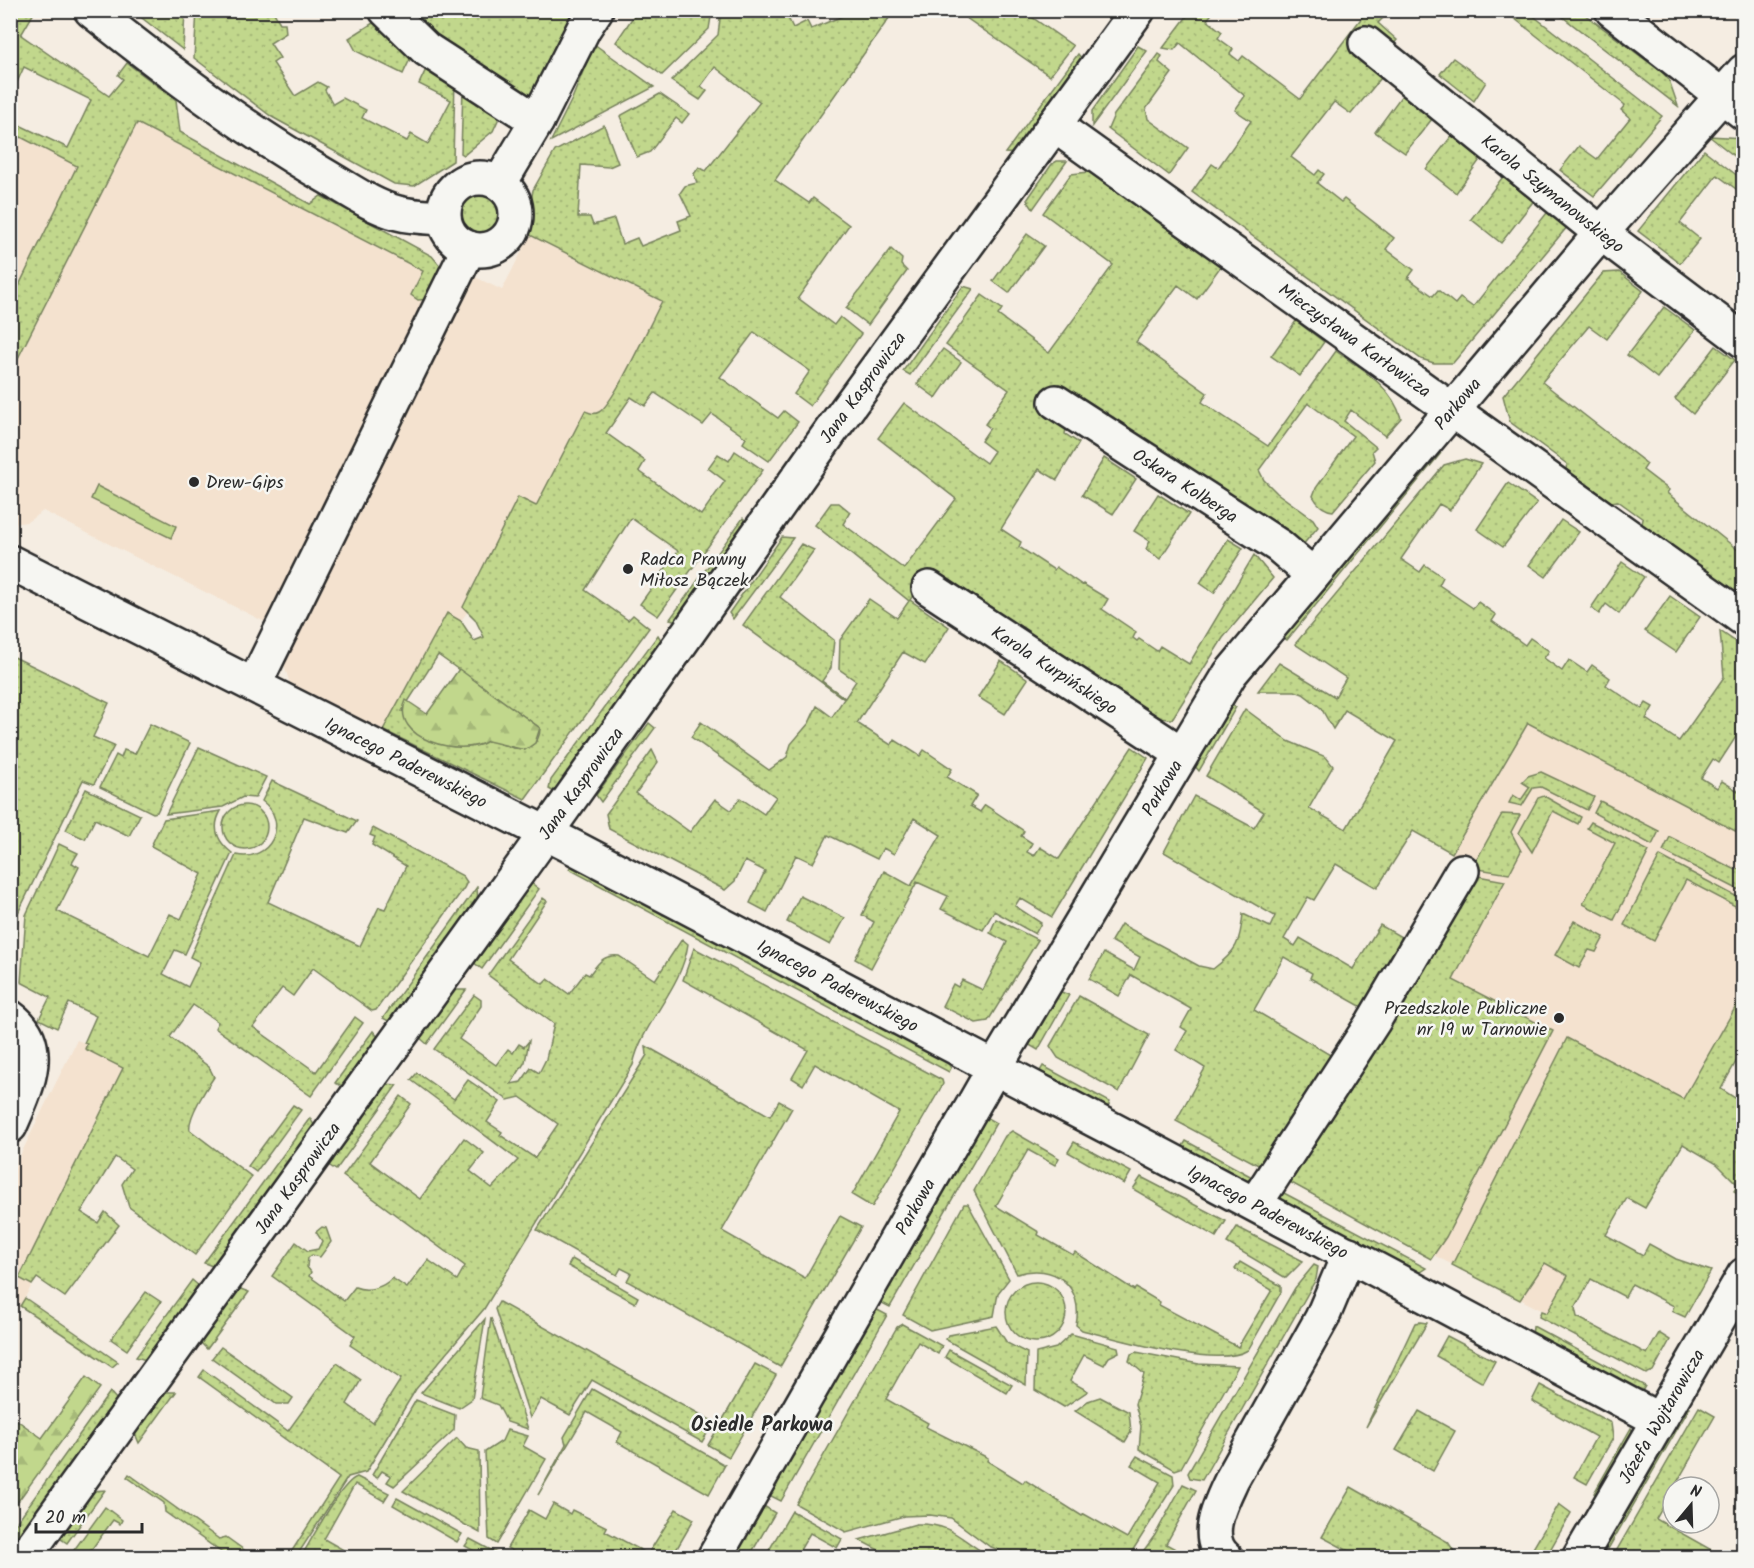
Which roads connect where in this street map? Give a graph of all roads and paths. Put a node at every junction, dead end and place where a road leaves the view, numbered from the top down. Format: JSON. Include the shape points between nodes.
{"nodes":[{"id":1,"x":91,"y":10,"type":"edge"},
{"id":2,"x":386,"y":10,"type":"edge"},
{"id":3,"x":596,"y":10,"type":"edge"},
{"id":4,"x":1138,"y":10,"type":"edge"},
{"id":5,"x":1612,"y":10,"type":"edge"},
{"id":6,"x":1366,"y":44,"type":"dead end"},
{"id":7,"x":1743,"y":71,"type":"edge"},
{"id":8,"x":1732,"y":104,"type":"edge"},
{"id":9,"x":537,"y":121,"type":"junction"},
{"id":10,"x":1054,"y":125,"type":"junction"},
{"id":11,"x":500,"y":183,"type":"junction"},
{"id":12,"x":444,"y":218,"type":"junction"},
{"id":13,"x":1601,"y":233,"type":"junction"},
{"id":14,"x":469,"y":248,"type":"junction"},
{"id":15,"x":1743,"y":341,"type":"edge"},
{"id":16,"x":1056,"y":402,"type":"dead end"},
{"id":17,"x":1453,"y":409,"type":"junction"},
{"id":18,"x":10,"y":562,"type":"edge"},
{"id":19,"x":1313,"y":575,"type":"junction"},
{"id":20,"x":929,"y":588,"type":"dead end"},
{"id":21,"x":1743,"y":619,"type":"edge"},
{"id":22,"x":254,"y":685,"type":"junction"},
{"id":23,"x":1181,"y":753,"type":"junction"},
{"id":24,"x":546,"y":833,"type":"junction"},
{"id":25,"x":1462,"y":871,"type":"dead end"},
{"id":26,"x":10,"y":1017,"type":"edge"},
{"id":27,"x":995,"y":1067,"type":"junction"},
{"id":28,"x":10,"y":1126,"type":"edge"},
{"id":29,"x":1255,"y":1204,"type":"junction"},
{"id":30,"x":1349,"y":1254,"type":"junction"},
{"id":31,"x":1743,"y":1275,"type":"edge"},
{"id":32,"x":1659,"y":1420,"type":"junction"},
{"id":33,"x":24,"y":1557,"type":"edge"},
{"id":34,"x":714,"y":1557,"type":"edge"},
{"id":35,"x":1226,"y":1557,"type":"edge"},
{"id":36,"x":1579,"y":1557,"type":"edge"}],
"edges":[{"from":1,"to":12,"type":"street","via":[[259,136],[320,173],[398,213]]},
{"from":2,"to":9,"type":"street","via":[[426,49]]},
{"from":3,"to":9,"type":"street"},
{"from":4,"to":10,"type":"street","name":"Jana Kasprowicza"},
{"from":5,"to":8,"type":"street"},
{"from":6,"to":13,"type":"street","name":"Karola Szymanowskiego"},
{"from":7,"to":8,"type":"street","name":"Parkowa"},
{"from":8,"to":13,"type":"street","name":"Parkowa"},
{"from":9,"to":11,"type":"street"},
{"from":10,"to":17,"type":"street","name":"Mieczysława Karłowicza"},
{"from":10,"to":24,"type":"street","name":"Jana Kasprowicza"},
{"from":11,"to":12,"type":"street","via":[[478,177],[456,186],[448,195]]},
{"from":11,"to":14,"type":"street","via":[[517,212],[510,234],[492,248]]},
{"from":12,"to":14,"type":"street","via":[[452,237]]},
{"from":13,"to":15,"type":"street","name":"Karola Szymanowskiego"},
{"from":13,"to":17,"type":"street","name":"Parkowa"},
{"from":14,"to":22,"type":"street"},
{"from":16,"to":19,"type":"street","name":"Oskara Kolberga","via":[[1279,546]]},
{"from":17,"to":19,"type":"street","name":"Parkowa"},
{"from":17,"to":21,"type":"street","name":"Mieczysława Karłowicza"},
{"from":18,"to":22,"type":"street","name":"Ignacego Paderewskiego"},
{"from":19,"to":23,"type":"street","name":"Parkowa","via":[[1230,674]]},
{"from":20,"to":23,"type":"street","name":"Karola Kurpińskiego"},
{"from":22,"to":24,"type":"street","name":"Ignacego Paderewskiego"},
{"from":23,"to":27,"type":"street","name":"Parkowa"},
{"from":24,"to":27,"type":"street","name":"Ignacego Paderewskiego"},
{"from":24,"to":33,"type":"street","name":"Jana Kasprowicza"},
{"from":25,"to":29,"type":"street","via":[[1373,1022]]},
{"from":26,"to":28,"type":"street","via":[[21,1025],[33,1059]]},
{"from":27,"to":29,"type":"street","name":"Ignacego Paderewskiego"},
{"from":27,"to":34,"type":"street","name":"Parkowa"},
{"from":29,"to":30,"type":"street","name":"Ignacego Paderewskiego"},
{"from":30,"to":32,"type":"street","name":"Ignacego Paderewskiego"},
{"from":30,"to":35,"type":"street","via":[[1322,1317],[1221,1504],[1214,1534],[1215,1544]]},
{"from":31,"to":32,"type":"street","name":"Józefa Wojtarowicza"},
{"from":32,"to":36,"type":"street","name":"Józefa Wojtarowicza"}]}
